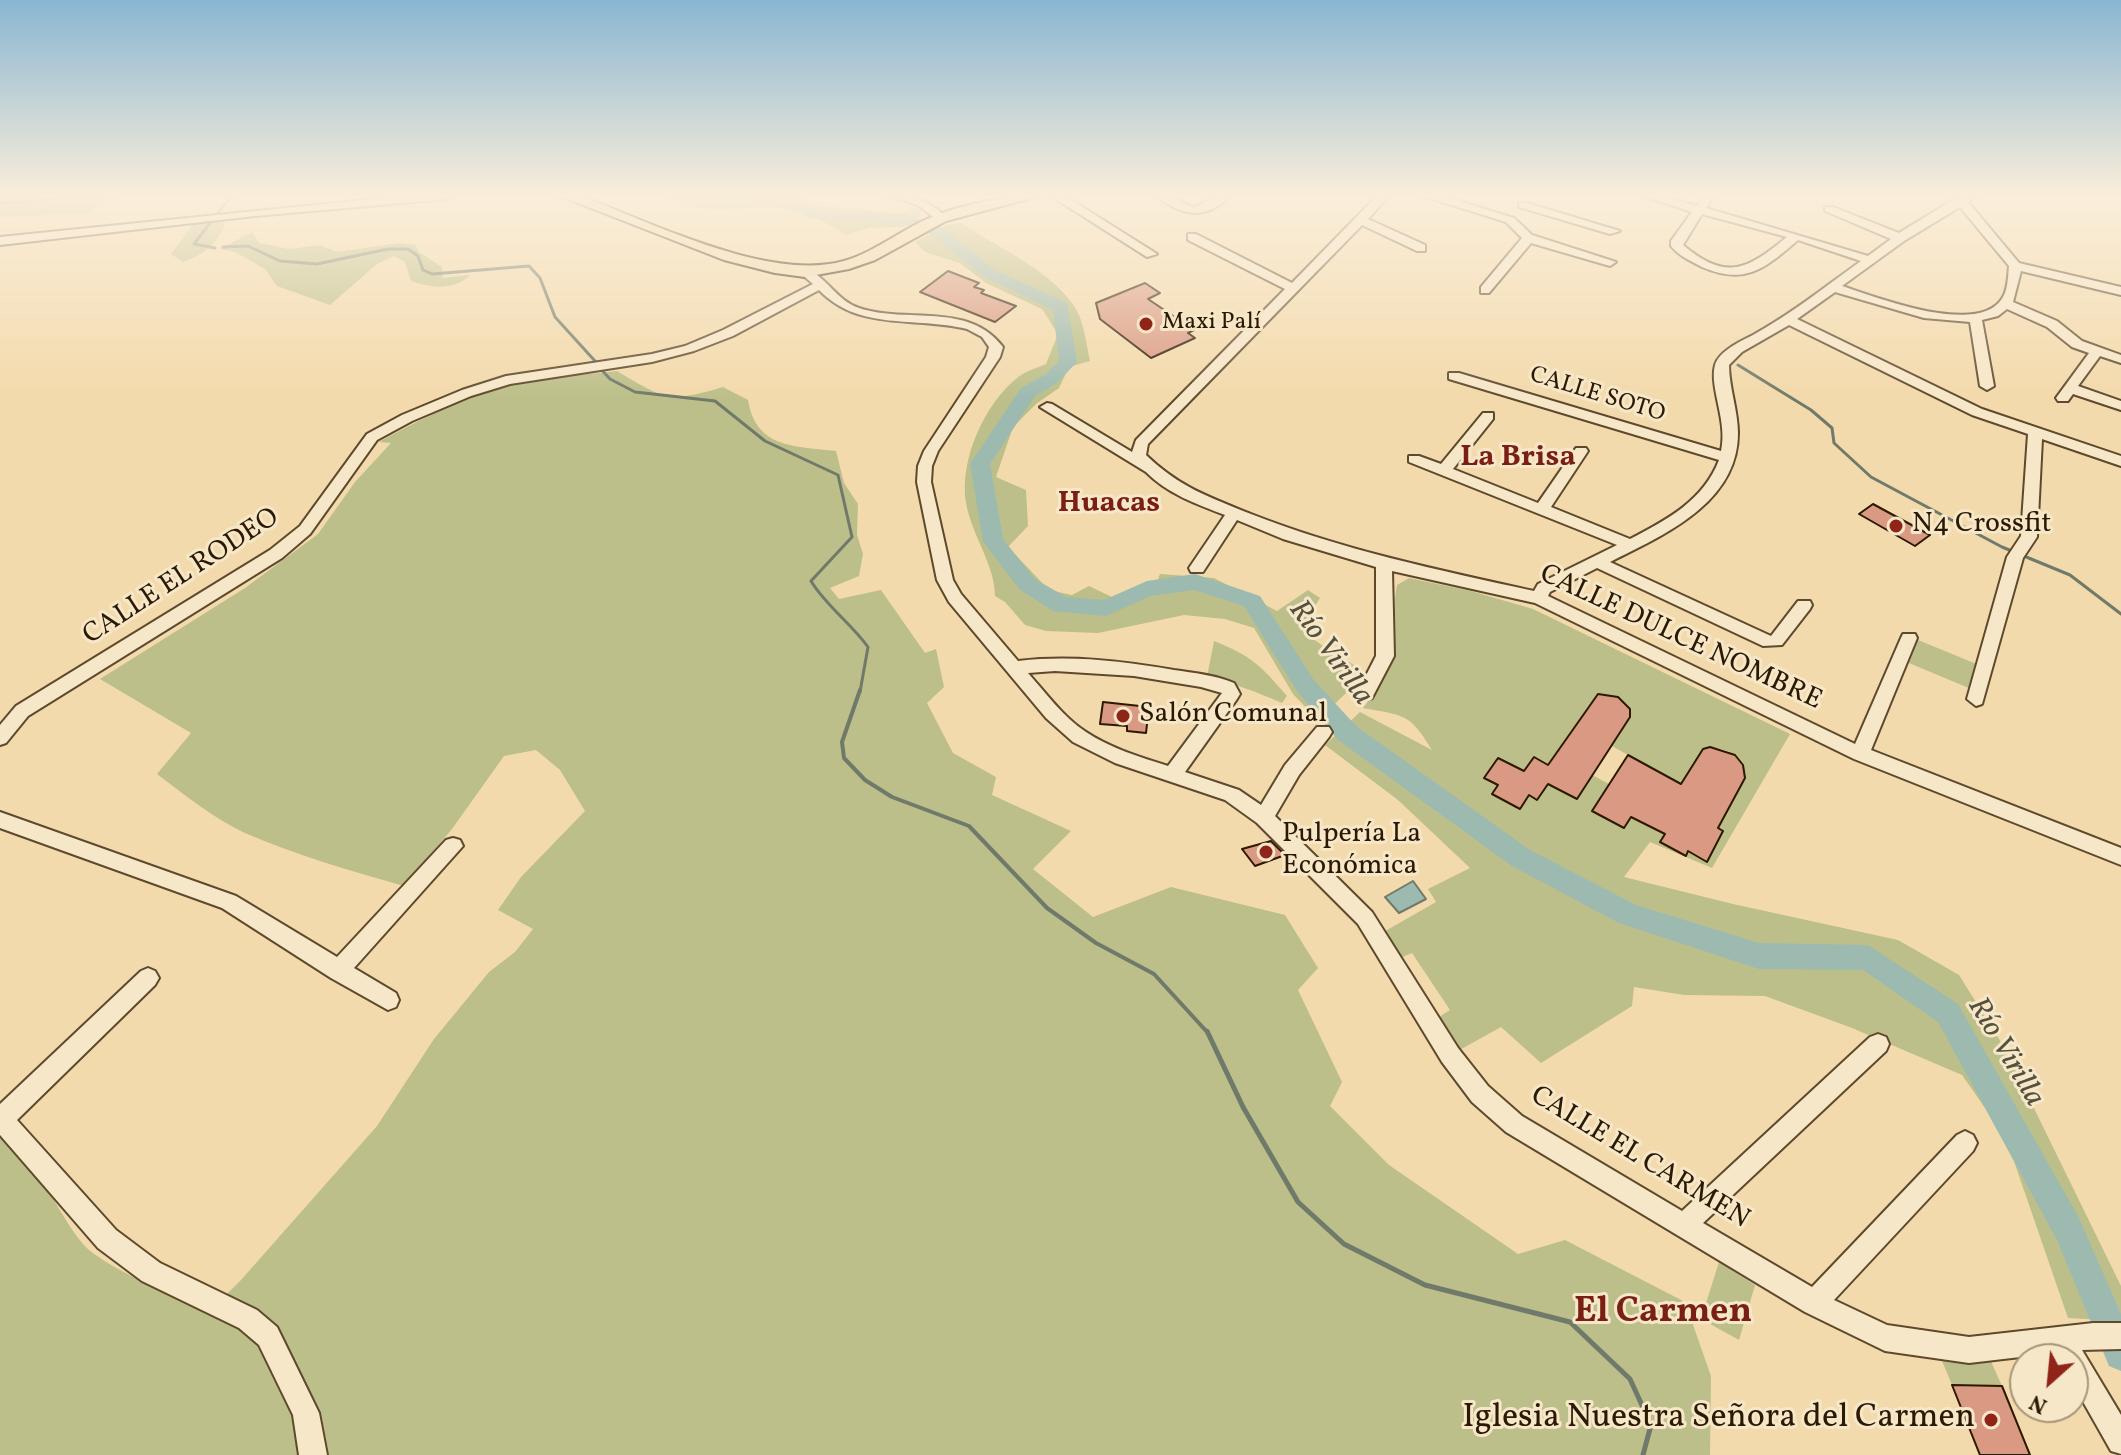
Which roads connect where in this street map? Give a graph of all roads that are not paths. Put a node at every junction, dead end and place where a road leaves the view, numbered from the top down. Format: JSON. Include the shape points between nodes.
{"nodes":[{"id":1,"x":755,"y":264,"type":"edge"},
{"id":2,"x":850,"y":264,"type":"edge"},
{"id":3,"x":858,"y":264,"type":"edge"},
{"id":4,"x":1245,"y":264,"type":"edge"},
{"id":5,"x":1317,"y":264,"type":"edge"},
{"id":6,"x":1507,"y":264,"type":"edge"},
{"id":7,"x":1707,"y":264,"type":"edge"},
{"id":8,"x":1760,"y":264,"type":"edge"},
{"id":9,"x":1864,"y":264,"type":"edge"},
{"id":10,"x":2015,"y":266,"type":"joint"},
{"id":11,"x":805,"y":272,"type":"junction"},
{"id":12,"x":820,"y":285,"type":"junction"},
{"id":13,"x":1832,"y":287,"type":"junction"},
{"id":14,"x":1293,"y":288,"type":"junction"},
{"id":15,"x":1485,"y":290,"type":"dead end"},
{"id":16,"x":2121,"y":291,"type":"edge"},
{"id":17,"x":2007,"y":304,"type":"junction"},
{"id":18,"x":1788,"y":320,"type":"junction"},
{"id":19,"x":1976,"y":320,"type":"junction"},
{"id":20,"x":2097,"y":351,"type":"junction"},
{"id":21,"x":2121,"y":359,"type":"edge"},
{"id":22,"x":1454,"y":376,"type":"dead end"},
{"id":23,"x":1987,"y":386,"type":"dead end"},
{"id":24,"x":2121,"y":406,"type":"edge"},
{"id":25,"x":1047,"y":407,"type":"dead end"},
{"id":26,"x":1488,"y":416,"type":"dead end"},
{"id":27,"x":2035,"y":432,"type":"junction"},
{"id":28,"x":1581,"y":451,"type":"dead end"},
{"id":29,"x":1727,"y":458,"type":"junction"},
{"id":30,"x":1414,"y":459,"type":"dead end"},
{"id":31,"x":2121,"y":461,"type":"edge"},
{"id":32,"x":1148,"y":468,"type":"junction"},
{"id":33,"x":1444,"y":471,"type":"junction"},
{"id":34,"x":1541,"y":510,"type":"junction"},
{"id":35,"x":1233,"y":515,"type":"junction"},
{"id":36,"x":1631,"y":545,"type":"junction"},
{"id":37,"x":1597,"y":562,"type":"junction"},
{"id":38,"x":1384,"y":564,"type":"junction"},
{"id":39,"x":1197,"y":568,"type":"dead end"},
{"id":40,"x":1539,"y":598,"type":"junction"},
{"id":41,"x":1804,"y":605,"type":"dead end"},
{"id":42,"x":1909,"y":638,"type":"dead end"},
{"id":43,"x":1016,"y":668,"type":"junction"},
{"id":44,"x":1366,"y":693,"type":"dead end"},
{"id":45,"x":1976,"y":699,"type":"dead end"},
{"id":46,"x":22,"y":711,"type":"junction"},
{"id":47,"x":0,"y":721,"type":"edge"},
{"id":48,"x":1323,"y":732,"type":"dead end"},
{"id":49,"x":0,"y":738,"type":"edge"},
{"id":50,"x":1860,"y":754,"type":"junction"},
{"id":51,"x":1172,"y":775,"type":"junction"},
{"id":52,"x":1264,"y":817,"type":"junction"},
{"id":53,"x":0,"y":820,"type":"edge"},
{"id":54,"x":453,"y":846,"type":"dead end"},
{"id":55,"x":2121,"y":857,"type":"edge"},
{"id":56,"x":338,"y":971,"type":"junction"},
{"id":57,"x":148,"y":978,"type":"dead end"},
{"id":58,"x":388,"y":1000,"type":"dead end"},
{"id":59,"x":1878,"y":1044,"type":"dead end"},
{"id":60,"x":1,"y":1118,"type":"edge"},
{"id":61,"x":1965,"y":1143,"type":"dead end"},
{"id":62,"x":1684,"y":1225,"type":"junction"},
{"id":63,"x":1814,"y":1303,"type":"junction"},
{"id":64,"x":2121,"y":1336,"type":"edge"},
{"id":65,"x":2062,"y":1340,"type":"junction"},
{"id":66,"x":2121,"y":1441,"type":"edge"},
{"id":67,"x":313,"y":1455,"type":"edge"}],
"edges":[{"from":1,"to":11,"type":"main road"},
{"from":2,"to":11,"type":"main road"},
{"from":3,"to":12,"type":"main road"},
{"from":4,"to":14,"type":"street"},
{"from":5,"to":14,"type":"street"},
{"from":6,"to":15,"type":"street"},
{"from":7,"to":8,"type":"street","via":[[1732,274],[1750,272]]},
{"from":9,"to":13,"type":"street"},
{"from":10,"to":16,"type":"street"},
{"from":10,"to":17,"type":"street"},
{"from":11,"to":12,"type":"street","name":"CALLE EL CARMEN"},
{"from":12,"to":43,"type":"street","name":"CALLE EL CARMEN","via":[[853,311],[954,322],[992,338],[993,357],[931,451],[924,482],[945,580]]},
{"from":12,"to":46,"type":"street","name":"CALLE EL RODEO","via":[[696,346],[522,376],[387,428],[372,437],[305,530],[276,554]]},
{"from":13,"to":18,"type":"street"},
{"from":13,"to":19,"type":"street","via":[[1929,314]]},
{"from":14,"to":32,"type":"street","via":[[1141,443],[1138,456]]},
{"from":17,"to":19,"type":"street"},
{"from":17,"to":20,"type":"street"},
{"from":18,"to":27,"type":"street","via":[[1977,412]]},
{"from":18,"to":29,"type":"street","via":[[1737,349],[1722,364],[1732,431]]},
{"from":19,"to":23,"type":"street"},
{"from":20,"to":21,"type":"street"},
{"from":20,"to":24,"type":"street","via":[[2067,393]]},
{"from":22,"to":29,"type":"street","name":"CALLE SOTO"},
{"from":25,"to":32,"type":"street","name":"CALLE DULCE NOMBRE"},
{"from":26,"to":33,"type":"street"},
{"from":27,"to":31,"type":"street"},
{"from":27,"to":45,"type":"street","via":[[2029,537],[2020,551]]},
{"from":28,"to":34,"type":"street"},
{"from":29,"to":36,"type":"street","via":[[1717,484],[1691,512]]},
{"from":30,"to":33,"type":"street"},
{"from":32,"to":35,"type":"street","name":"CALLE DULCE NOMBRE","via":[[1186,494]]},
{"from":33,"to":34,"type":"street"},
{"from":34,"to":36,"type":"street"},
{"from":35,"to":38,"type":"street","name":"CALLE DULCE NOMBRE"},
{"from":35,"to":39,"type":"street"},
{"from":36,"to":37,"type":"street"},
{"from":37,"to":40,"type":"street","via":[[1544,588]]},
{"from":37,"to":41,"type":"street","via":[[1769,642],[1776,641]]},
{"from":38,"to":40,"type":"street","name":"CALLE DULCE NOMBRE"},
{"from":38,"to":44,"type":"street","via":[[1385,656]]},
{"from":40,"to":50,"type":"street","name":"CALLE DULCE NOMBRE"},
{"from":42,"to":50,"type":"street"},
{"from":43,"to":51,"type":"street","name":"CALLE EL CARMEN","via":[[1079,737]]},
{"from":43,"to":51,"type":"street","via":[[1105,666],[1228,688],[1231,694]]},
{"from":46,"to":47,"type":"street"},
{"from":46,"to":49,"type":"street","name":"CALLE EL RODEO"},
{"from":48,"to":52,"type":"street"},
{"from":50,"to":55,"type":"street","name":"CALLE DULCE NOMBRE"},
{"from":51,"to":52,"type":"street","name":"CALLE EL CARMEN","via":[[1232,795]]},
{"from":52,"to":62,"type":"street","name":"CALLE EL CARMEN","via":[[1365,918],[1480,1094],[1514,1124]]},
{"from":53,"to":56,"type":"street","via":[[229,902]]},
{"from":54,"to":56,"type":"street"},
{"from":56,"to":58,"type":"street"},
{"from":57,"to":60,"type":"street"},
{"from":59,"to":62,"type":"street"},
{"from":60,"to":67,"type":"street","via":[[107,1239],[151,1272],[248,1319],[268,1336],[306,1413]]},
{"from":61,"to":63,"type":"street"},
{"from":62,"to":63,"type":"street","name":"CALLE EL CARMEN"},
{"from":63,"to":65,"type":"street","name":"CALLE EL CARMEN","via":[[1885,1338],[1918,1344],[1969,1350]]},
{"from":64,"to":65,"type":"street","name":"CALLE EL CARMEN"},
{"from":65,"to":66,"type":"street"}]}
